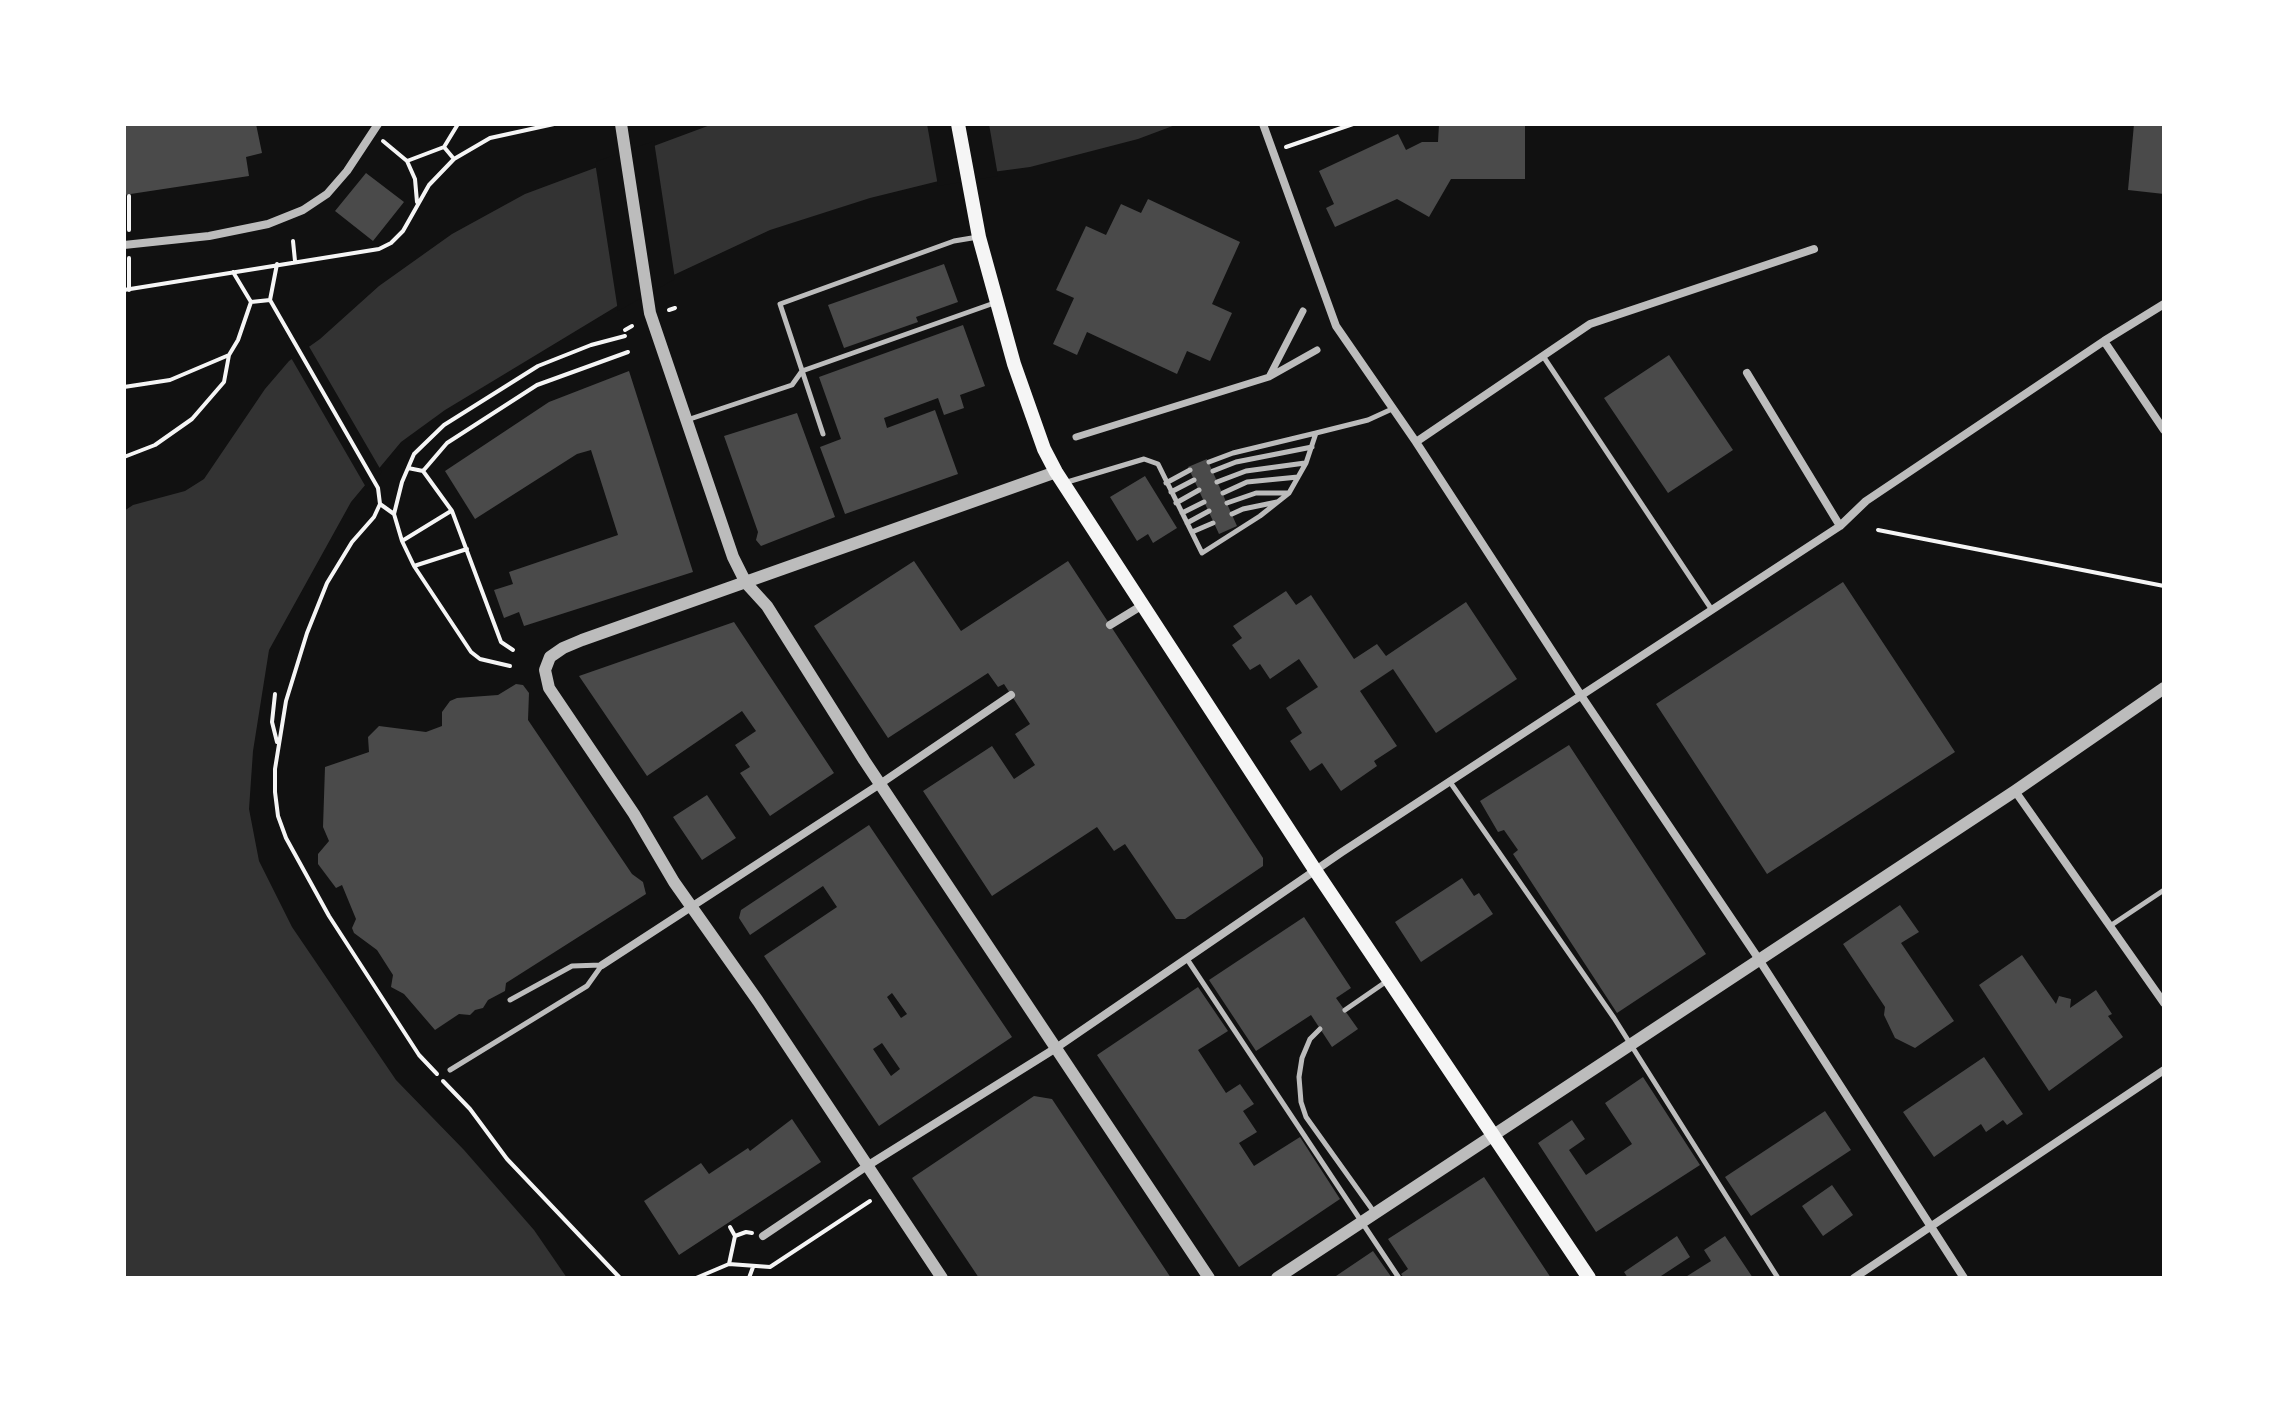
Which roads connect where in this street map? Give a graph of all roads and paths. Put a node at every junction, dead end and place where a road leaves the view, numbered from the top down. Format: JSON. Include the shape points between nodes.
{"nodes":[{"id":1,"x":378,"y":124,"type":"edge"},
{"id":2,"x":458,"y":124,"type":"edge"},
{"id":3,"x":554,"y":124,"type":"edge"},
{"id":4,"x":621,"y":124,"type":"edge"},
{"id":5,"x":958,"y":124,"type":"edge"},
{"id":6,"x":1263,"y":124,"type":"edge"},
{"id":7,"x":1353,"y":124,"type":"edge"},
{"id":8,"x":383,"y":141,"type":"dead end"},
{"id":9,"x":444,"y":147,"type":"junction"},
{"id":10,"x":1273,"y":152,"type":"junction"},
{"id":11,"x":454,"y":159,"type":"junction"},
{"id":12,"x":407,"y":161,"type":"junction"},
{"id":13,"x":129,"y":196,"type":"dead end"},
{"id":14,"x":417,"y":202,"type":"junction"},
{"id":15,"x":129,"y":232,"type":"dead end"},
{"id":16,"x":979,"y":237,"type":"junction"},
{"id":17,"x":293,"y":241,"type":"dead end"},
{"id":18,"x":124,"y":245,"type":"edge"},
{"id":19,"x":1814,"y":249,"type":"dead end"},
{"id":20,"x":129,"y":258,"type":"dead end"},
{"id":21,"x":295,"y":261,"type":"junction"},
{"id":22,"x":277,"y":264,"type":"junction"},
{"id":23,"x":233,"y":272,"type":"junction"},
{"id":24,"x":126,"y":290,"type":"edge"},
{"id":25,"x":270,"y":300,"type":"junction"},
{"id":26,"x":251,"y":302,"type":"junction"},
{"id":27,"x":997,"y":302,"type":"junction"},
{"id":28,"x":2164,"y":304,"type":"edge"},
{"id":29,"x":1303,"y":311,"type":"dead end"},
{"id":30,"x":632,"y":326,"type":"dead end"},
{"id":31,"x":2104,"y":341,"type":"junction"},
{"id":32,"x":1317,"y":350,"type":"dead end"},
{"id":33,"x":628,"y":352,"type":"dead end"},
{"id":34,"x":229,"y":355,"type":"junction"},
{"id":35,"x":1543,"y":356,"type":"junction"},
{"id":36,"x":802,"y":371,"type":"junction"},
{"id":37,"x":1747,"y":373,"type":"dead end"},
{"id":38,"x":1269,"y":377,"type":"junction"},
{"id":39,"x":124,"y":387,"type":"edge"},
{"id":40,"x":1393,"y":408,"type":"junction"},
{"id":41,"x":686,"y":421,"type":"junction"},
{"id":42,"x":2164,"y":430,"type":"edge"},
{"id":43,"x":1316,"y":433,"type":"junction"},
{"id":44,"x":823,"y":434,"type":"dead end"},
{"id":45,"x":1076,"y":437,"type":"dead end"},
{"id":46,"x":1416,"y":442,"type":"junction"},
{"id":47,"x":1313,"y":447,"type":"junction"},
{"id":48,"x":124,"y":457,"type":"edge"},
{"id":49,"x":1209,"y":462,"type":"dead end"},
{"id":50,"x":1306,"y":463,"type":"junction"},
{"id":51,"x":408,"y":468,"type":"junction"},
{"id":52,"x":1190,"y":470,"type":"dead end"},
{"id":53,"x":423,"y":471,"type":"junction"},
{"id":54,"x":1213,"y":471,"type":"dead end"},
{"id":55,"x":1299,"y":476,"type":"junction"},
{"id":56,"x":1060,"y":478,"type":"junction"},
{"id":57,"x":1194,"y":480,"type":"dead end"},
{"id":58,"x":1217,"y":482,"type":"dead end"},
{"id":59,"x":1166,"y":483,"type":"junction"},
{"id":60,"x":1199,"y":490,"type":"dead end"},
{"id":61,"x":1171,"y":492,"type":"junction"},
{"id":62,"x":1223,"y":493,"type":"dead end"},
{"id":63,"x":1289,"y":493,"type":"junction"},
{"id":64,"x":1204,"y":502,"type":"dead end"},
{"id":65,"x":1278,"y":502,"type":"junction"},
{"id":66,"x":1176,"y":503,"type":"junction"},
{"id":67,"x":1227,"y":503,"type":"dead end"},
{"id":68,"x":380,"y":504,"type":"junction"},
{"id":69,"x":452,"y":511,"type":"junction"},
{"id":70,"x":1209,"y":511,"type":"dead end"},
{"id":71,"x":1182,"y":513,"type":"junction"},
{"id":72,"x":394,"y":514,"type":"junction"},
{"id":73,"x":1232,"y":514,"type":"dead end"},
{"id":74,"x":1187,"y":523,"type":"junction"},
{"id":75,"x":1213,"y":523,"type":"dead end"},
{"id":76,"x":1840,"y":526,"type":"junction"},
{"id":77,"x":1878,"y":530,"type":"dead end"},
{"id":78,"x":1192,"y":532,"type":"junction"},
{"id":79,"x":402,"y":541,"type":"junction"},
{"id":80,"x":467,"y":549,"type":"junction"},
{"id":81,"x":414,"y":566,"type":"junction"},
{"id":82,"x":746,"y":583,"type":"junction"},
{"id":83,"x":2164,"y":586,"type":"edge"},
{"id":84,"x":1141,"y":606,"type":"junction"},
{"id":85,"x":1713,"y":610,"type":"junction"},
{"id":86,"x":1110,"y":625,"type":"dead end"},
{"id":87,"x":513,"y":650,"type":"dead end"},
{"id":88,"x":510,"y":666,"type":"dead end"},
{"id":89,"x":2164,"y":688,"type":"edge"},
{"id":90,"x":275,"y":694,"type":"dead end"},
{"id":91,"x":1011,"y":695,"type":"dead end"},
{"id":92,"x":1582,"y":697,"type":"junction"},
{"id":93,"x":279,"y":745,"type":"junction"},
{"id":94,"x":1450,"y":781,"type":"junction"},
{"id":95,"x":880,"y":784,"type":"junction"},
{"id":96,"x":2015,"y":791,"type":"junction"},
{"id":97,"x":1315,"y":870,"type":"junction"},
{"id":98,"x":2164,"y":890,"type":"edge"},
{"id":99,"x":692,"y":905,"type":"junction"},
{"id":100,"x":2110,"y":926,"type":"junction"},
{"id":101,"x":1186,"y":958,"type":"junction"},
{"id":102,"x":1758,"y":958,"type":"junction"},
{"id":103,"x":602,"y":965,"type":"junction"},
{"id":104,"x":1389,"y":980,"type":"junction"},
{"id":105,"x":510,"y":1000,"type":"dead end"},
{"id":106,"x":2164,"y":1003,"type":"edge"},
{"id":107,"x":1345,"y":1010,"type":"dead end"},
{"id":108,"x":1320,"y":1029,"type":"dead end"},
{"id":109,"x":1628,"y":1044,"type":"junction"},
{"id":110,"x":1056,"y":1048,"type":"junction"},
{"id":111,"x":450,"y":1070,"type":"dead end"},
{"id":112,"x":2164,"y":1070,"type":"edge"},
{"id":113,"x":1493,"y":1133,"type":"junction"},
{"id":114,"x":867,"y":1166,"type":"junction"},
{"id":115,"x":870,"y":1201,"type":"dead end"},
{"id":116,"x":1374,"y":1213,"type":"junction"},
{"id":117,"x":1362,"y":1221,"type":"junction"},
{"id":118,"x":730,"y":1227,"type":"dead end"},
{"id":119,"x":1930,"y":1227,"type":"junction"},
{"id":120,"x":735,"y":1236,"type":"junction"},
{"id":121,"x":763,"y":1236,"type":"joint"},
{"id":122,"x":729,"y":1264,"type":"junction"},
{"id":123,"x":753,"y":1267,"type":"junction"},
{"id":124,"x":620,"y":1278,"type":"edge"},
{"id":125,"x":696,"y":1278,"type":"edge"},
{"id":126,"x":749,"y":1278,"type":"edge"},
{"id":127,"x":942,"y":1278,"type":"edge"},
{"id":128,"x":1209,"y":1278,"type":"edge"},
{"id":129,"x":1277,"y":1278,"type":"edge"},
{"id":130,"x":1399,"y":1278,"type":"edge"},
{"id":131,"x":1589,"y":1278,"type":"edge"},
{"id":132,"x":1778,"y":1278,"type":"edge"},
{"id":133,"x":1854,"y":1278,"type":"edge"},
{"id":134,"x":1964,"y":1278,"type":"edge"}],
"edges":[{"from":1,"to":18,"type":"street","via":[[327,194],[303,210],[268,224],[209,236]]},
{"from":2,"to":9,"type":"path"},
{"from":3,"to":11,"type":"path","via":[[490,138]]},
{"from":4,"to":41,"type":"street","via":[[650,313]]},
{"from":5,"to":16,"type":"main road"},
{"from":6,"to":10,"type":"street"},
{"from":7,"to":10,"type":"path"},
{"from":8,"to":12,"type":"path"},
{"from":9,"to":11,"type":"path"},
{"from":9,"to":12,"type":"path"},
{"from":10,"to":40,"type":"street","via":[[1336,326]]},
{"from":11,"to":14,"type":"path"},
{"from":12,"to":14,"type":"path"},
{"from":13,"to":15,"type":"path"},
{"from":14,"to":21,"type":"path","via":[[403,231],[379,249]]},
{"from":16,"to":27,"type":"main road"},
{"from":16,"to":36,"type":"lane","via":[[954,241],[780,304]]},
{"from":17,"to":21,"type":"path"},
{"from":19,"to":35,"type":"street","via":[[1590,324]]},
{"from":20,"to":24,"type":"path"},
{"from":21,"to":22,"type":"path"},
{"from":22,"to":23,"type":"path"},
{"from":22,"to":25,"type":"path"},
{"from":23,"to":24,"type":"path"},
{"from":23,"to":26,"type":"path"},
{"from":25,"to":26,"type":"path"},
{"from":25,"to":68,"type":"path","via":[[378,488]]},
{"from":26,"to":34,"type":"path"},
{"from":27,"to":36,"type":"lane"},
{"from":27,"to":56,"type":"main road","via":[[1039,435]]},
{"from":28,"to":31,"type":"street"},
{"from":29,"to":38,"type":"street"},
{"from":30,"to":51,"type":"path","via":[[538,366],[444,425],[414,454]]},
{"from":31,"to":42,"type":"street"},
{"from":31,"to":76,"type":"street","via":[[1866,501]]},
{"from":32,"to":38,"type":"street"},
{"from":33,"to":53,"type":"path","via":[[537,385],[447,443]]},
{"from":34,"to":39,"type":"path","via":[[170,380]]},
{"from":34,"to":48,"type":"path","via":[[224,382],[192,419],[155,445]]},
{"from":35,"to":46,"type":"street"},
{"from":35,"to":85,"type":"lane"},
{"from":36,"to":41,"type":"lane","via":[[792,385]]},
{"from":36,"to":44,"type":"lane"},
{"from":37,"to":76,"type":"street"},
{"from":38,"to":45,"type":"street"},
{"from":40,"to":43,"type":"lane"},
{"from":40,"to":46,"type":"street"},
{"from":41,"to":82,"type":"street"},
{"from":43,"to":47,"type":"lane"},
{"from":43,"to":49,"type":"lane"},
{"from":46,"to":92,"type":"street"},
{"from":47,"to":50,"type":"lane"},
{"from":47,"to":54,"type":"lane"},
{"from":50,"to":55,"type":"lane"},
{"from":50,"to":58,"type":"lane","via":[[1246,471]]},
{"from":51,"to":53,"type":"path"},
{"from":51,"to":72,"type":"path"},
{"from":52,"to":59,"type":"lane"},
{"from":53,"to":69,"type":"path"},
{"from":55,"to":62,"type":"lane","via":[[1247,482]]},
{"from":55,"to":63,"type":"lane"},
{"from":56,"to":59,"type":"lane","via":[[1144,459],[1158,464]]},
{"from":56,"to":82,"type":"street"},
{"from":56,"to":84,"type":"main road"},
{"from":57,"to":61,"type":"lane"},
{"from":59,"to":61,"type":"lane"},
{"from":60,"to":66,"type":"lane"},
{"from":61,"to":66,"type":"lane"},
{"from":63,"to":65,"type":"lane"},
{"from":63,"to":67,"type":"lane","via":[[1256,493]]},
{"from":64,"to":71,"type":"lane"},
{"from":65,"to":73,"type":"lane"},
{"from":65,"to":78,"type":"lane","via":[[1202,553]]},
{"from":66,"to":71,"type":"lane"},
{"from":68,"to":72,"type":"path"},
{"from":68,"to":93,"type":"path","via":[[327,583],[293,675]]},
{"from":69,"to":79,"type":"path"},
{"from":69,"to":80,"type":"path"},
{"from":70,"to":74,"type":"lane"},
{"from":71,"to":74,"type":"lane"},
{"from":72,"to":79,"type":"path"},
{"from":74,"to":78,"type":"lane"},
{"from":75,"to":78,"type":"lane"},
{"from":76,"to":85,"type":"street"},
{"from":77,"to":83,"type":"path"},
{"from":79,"to":81,"type":"path"},
{"from":80,"to":81,"type":"path"},
{"from":80,"to":87,"type":"path","via":[[501,642]]},
{"from":81,"to":88,"type":"path","via":[[471,652]]},
{"from":82,"to":95,"type":"street","via":[[767,606]]},
{"from":82,"to":99,"type":"street","via":[[573,644],[556,652],[545,670],[549,688]]},
{"from":84,"to":86,"type":"street"},
{"from":84,"to":97,"type":"main road"},
{"from":85,"to":92,"type":"street"},
{"from":89,"to":96,"type":"street"},
{"from":90,"to":93,"type":"path","via":[[272,722]]},
{"from":91,"to":95,"type":"street"},
{"from":92,"to":94,"type":"street"},
{"from":92,"to":102,"type":"street"},
{"from":93,"to":124,"type":"path","via":[[278,816],[329,916],[419,1055],[470,1109],[507,1159]]},
{"from":94,"to":97,"type":"street"},
{"from":94,"to":109,"type":"lane"},
{"from":95,"to":99,"type":"street"},
{"from":95,"to":110,"type":"street"},
{"from":96,"to":100,"type":"street"},
{"from":96,"to":102,"type":"street"},
{"from":97,"to":101,"type":"street"},
{"from":97,"to":104,"type":"main road"},
{"from":98,"to":100,"type":"lane"},
{"from":99,"to":103,"type":"street"},
{"from":99,"to":114,"type":"street"},
{"from":100,"to":106,"type":"street"},
{"from":101,"to":110,"type":"street"},
{"from":101,"to":117,"type":"lane"},
{"from":102,"to":109,"type":"street"},
{"from":102,"to":119,"type":"street"},
{"from":103,"to":105,"type":"lane","via":[[572,966]]},
{"from":103,"to":111,"type":"lane","via":[[587,986]]},
{"from":104,"to":107,"type":"lane"},
{"from":104,"to":113,"type":"main road"},
{"from":108,"to":116,"type":"lane","via":[[1302,1058],[1301,1102],[1306,1117]]},
{"from":109,"to":113,"type":"street"},
{"from":109,"to":132,"type":"lane"},
{"from":110,"to":114,"type":"street"},
{"from":110,"to":128,"type":"street"},
{"from":112,"to":119,"type":"street"},
{"from":113,"to":116,"type":"street"},
{"from":113,"to":131,"type":"main road"},
{"from":114,"to":121,"type":"street"},
{"from":114,"to":127,"type":"street"},
{"from":115,"to":123,"type":"path","via":[[770,1267]]},
{"from":116,"to":117,"type":"street"},
{"from":117,"to":129,"type":"street"},
{"from":117,"to":130,"type":"lane"},
{"from":118,"to":120,"type":"path"},
{"from":119,"to":133,"type":"street"},
{"from":119,"to":134,"type":"street"},
{"from":120,"to":121,"type":"path"},
{"from":120,"to":122,"type":"path"},
{"from":122,"to":123,"type":"path"},
{"from":122,"to":125,"type":"path"},
{"from":123,"to":126,"type":"path"}]}
